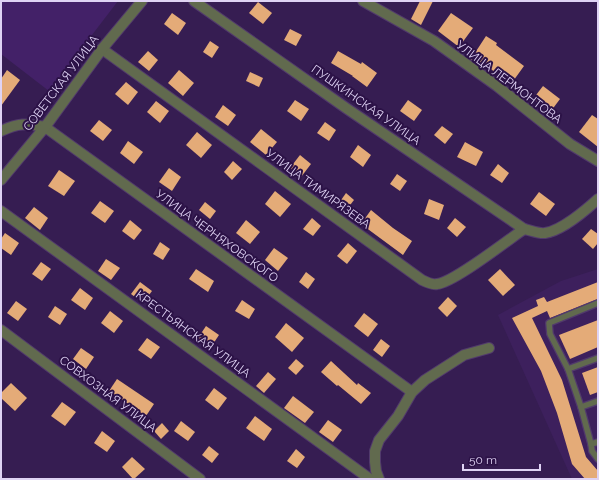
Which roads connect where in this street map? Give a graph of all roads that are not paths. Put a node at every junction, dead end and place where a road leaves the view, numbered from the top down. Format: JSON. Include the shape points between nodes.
{"nodes":[{"id":1,"x":142,"y":1,"type":"edge"},
{"id":2,"x":194,"y":1,"type":"edge"},
{"id":3,"x":363,"y":1,"type":"edge"},
{"id":4,"x":102,"y":49,"type":"junction"},
{"id":5,"x":45,"y":127,"type":"junction"},
{"id":6,"x":1,"y":131,"type":"edge"},
{"id":7,"x":598,"y":161,"type":"edge"},
{"id":8,"x":1,"y":180,"type":"edge"},
{"id":9,"x":598,"y":199,"type":"edge"},
{"id":10,"x":1,"y":211,"type":"edge"},
{"id":11,"x":524,"y":229,"type":"junction"},
{"id":12,"x":598,"y":303,"type":"edge"},
{"id":13,"x":1,"y":330,"type":"edge"},
{"id":14,"x":489,"y":348,"type":"dead end"},
{"id":15,"x":598,"y":358,"type":"edge"},
{"id":16,"x":568,"y":369,"type":"junction"},
{"id":17,"x":412,"y":392,"type":"junction"},
{"id":18,"x":598,"y":401,"type":"edge"},
{"id":19,"x":582,"y":407,"type":"junction"},
{"id":20,"x":598,"y":442,"type":"edge"},
{"id":21,"x":591,"y":444,"type":"junction"},
{"id":22,"x":598,"y":459,"type":"edge"},
{"id":23,"x":200,"y":479,"type":"edge"},
{"id":24,"x":370,"y":479,"type":"edge"},
{"id":25,"x":379,"y":479,"type":"edge"}],
"edges":[{"from":1,"to":4,"type":"street","name":"СОВЕТСКАЯ УЛИЦА"},
{"from":2,"to":11,"type":"street","name":"ПУШКИНСКАЯ УЛИЦА"},
{"from":3,"to":7,"type":"street","name":"УЛИЦА ЛЕРМОНТОВА","via":[[434,41],[497,86],[570,144]]},
{"from":4,"to":5,"type":"street","name":"СОВЕТСКАЯ УЛИЦА"},
{"from":4,"to":11,"type":"street","name":"УЛИЦА ТИМИРЯЗЕВА","via":[[422,280],[436,285],[444,282],[469,268]]},
{"from":5,"to":6,"type":"street","name":"УЛИЦА ЧЕРНЯХОВСКОГО","via":[[24,123]]},
{"from":5,"to":8,"type":"street","name":"СОВЕТСКАЯ УЛИЦА"},
{"from":5,"to":17,"type":"street","name":"УЛИЦА ЧЕРНЯХОВСКОГО"},
{"from":9,"to":11,"type":"street","via":[[556,230],[544,233]]},
{"from":10,"to":24,"type":"street","name":"КРЕСТЬЯНСКАЯ УЛИЦА"},
{"from":12,"to":16,"type":"lane","via":[[549,323],[550,334]]},
{"from":13,"to":23,"type":"street","name":"СОВХОЗНАЯ УЛИЦА"},
{"from":14,"to":17,"type":"street","via":[[464,355],[425,380]]},
{"from":15,"to":16,"type":"lane"},
{"from":16,"to":19,"type":"lane"},
{"from":17,"to":25,"type":"street","via":[[398,416],[378,440],[375,462]]},
{"from":18,"to":19,"type":"lane"},
{"from":19,"to":21,"type":"lane"},
{"from":20,"to":21,"type":"lane"},
{"from":21,"to":22,"type":"lane","via":[[592,451]]}]}
